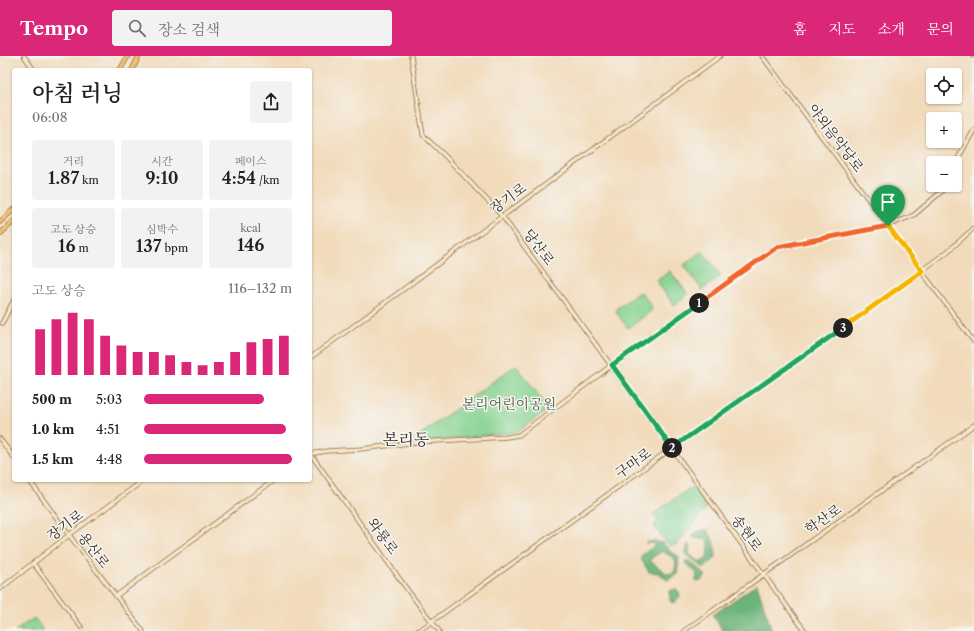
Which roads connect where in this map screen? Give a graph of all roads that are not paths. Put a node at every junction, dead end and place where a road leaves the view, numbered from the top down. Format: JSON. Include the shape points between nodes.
{"nodes":[{"id":1,"x":24,"y":56,"type":"edge"},
{"id":2,"x":128,"y":56,"type":"edge"},
{"id":3,"x":139,"y":56,"type":"edge"},
{"id":4,"x":411,"y":56,"type":"edge"},
{"id":5,"x":720,"y":56,"type":"edge"},
{"id":6,"x":762,"y":56,"type":"edge"},
{"id":7,"x":33,"y":68,"type":"edge"},
{"id":8,"x":121,"y":68,"type":"edge"},
{"id":9,"x":133,"y":68,"type":"edge"},
{"id":10,"x":974,"y":130,"type":"edge"},
{"id":11,"x":959,"y":156,"type":"edge"},
{"id":12,"x":941,"y":192,"type":"edge"},
{"id":13,"x":12,"y":211,"type":"edge"},
{"id":14,"x":502,"y":216,"type":"junction"},
{"id":15,"x":0,"y":222,"type":"edge"},
{"id":16,"x":12,"y":223,"type":"edge"},
{"id":17,"x":888,"y":226,"type":"junction"},
{"id":18,"x":974,"y":228,"type":"edge"},
{"id":19,"x":0,"y":234,"type":"edge"},
{"id":20,"x":922,"y":271,"type":"junction"},
{"id":21,"x":12,"y":304,"type":"edge"},
{"id":22,"x":2,"y":323,"type":"dead end"},
{"id":23,"x":974,"y":342,"type":"edge"},
{"id":24,"x":312,"y":357,"type":"edge"},
{"id":25,"x":612,"y":365,"type":"junction"},
{"id":26,"x":974,"y":425,"type":"edge"},
{"id":27,"x":0,"y":439,"type":"edge"},
{"id":28,"x":672,"y":448,"type":"junction"},
{"id":29,"x":312,"y":454,"type":"edge"},
{"id":30,"x":12,"y":455,"type":"edge"},
{"id":31,"x":312,"y":457,"type":"edge"},
{"id":32,"x":30,"y":482,"type":"edge"},
{"id":33,"x":141,"y":482,"type":"edge"},
{"id":34,"x":271,"y":482,"type":"edge"},
{"id":35,"x":69,"y":535,"type":"junction"},
{"id":36,"x":33,"y":563,"type":"junction"},
{"id":37,"x":764,"y":574,"type":"junction"},
{"id":38,"x":1,"y":586,"type":"edge"},
{"id":39,"x":116,"y":596,"type":"junction"},
{"id":40,"x":431,"y":620,"type":"junction"},
{"id":41,"x":81,"y":627,"type":"dead end"},
{"id":42,"x":143,"y":631,"type":"edge"},
{"id":43,"x":418,"y":631,"type":"edge"},
{"id":44,"x":439,"y":631,"type":"edge"},
{"id":45,"x":684,"y":631,"type":"edge"},
{"id":46,"x":805,"y":631,"type":"edge"}],
"edges":[{"from":1,"to":7,"type":"main road"},
{"from":2,"to":8,"type":"main road"},
{"from":3,"to":9,"type":"main road"},
{"from":4,"to":14,"type":"main road","name":"당산로","via":[[423,136]]},
{"from":5,"to":14,"type":"main road","name":"장기로"},
{"from":6,"to":17,"type":"main road","name":"야외음악당로"},
{"from":10,"to":11,"type":"main road"},
{"from":12,"to":17,"type":"main road","via":[[914,215]]},
{"from":13,"to":15,"type":"main road"},
{"from":14,"to":24,"type":"main road","name":"장기로"},
{"from":14,"to":25,"type":"main road","name":"당산로"},
{"from":16,"to":19,"type":"main road"},
{"from":17,"to":20,"type":"main road","name":"야외음악당로"},
{"from":17,"to":25,"type":"main road","via":[[777,247]]},
{"from":18,"to":20,"type":"main road","name":"구마로"},
{"from":20,"to":23,"type":"main road","name":"야외음악당로"},
{"from":20,"to":28,"type":"main road","name":"구마로"},
{"from":21,"to":22,"type":"main road"},
{"from":25,"to":28,"type":"main road","name":"당산로"},
{"from":25,"to":29,"type":"main road","via":[[519,435]]},
{"from":26,"to":37,"type":"main road","name":"학산로"},
{"from":27,"to":30,"type":"main road"},
{"from":28,"to":37,"type":"main road","name":"송현로"},
{"from":28,"to":40,"type":"main road","name":"구마로"},
{"from":31,"to":40,"type":"main road","name":"와룡로"},
{"from":32,"to":35,"type":"main road","name":"용산로"},
{"from":33,"to":35,"type":"main road","name":"장기로"},
{"from":34,"to":39,"type":"main road"},
{"from":35,"to":36,"type":"main road","name":"장기로"},
{"from":35,"to":39,"type":"main road","name":"용산로"},
{"from":36,"to":38,"type":"main road","name":"장기로"},
{"from":36,"to":41,"type":"main road"},
{"from":37,"to":45,"type":"main road","name":"학산로"},
{"from":37,"to":46,"type":"main road","name":"송현로"},
{"from":39,"to":42,"type":"main road","name":"용산로"},
{"from":40,"to":43,"type":"main road","name":"구마로"},
{"from":40,"to":44,"type":"main road","name":"와룡로"}]}
